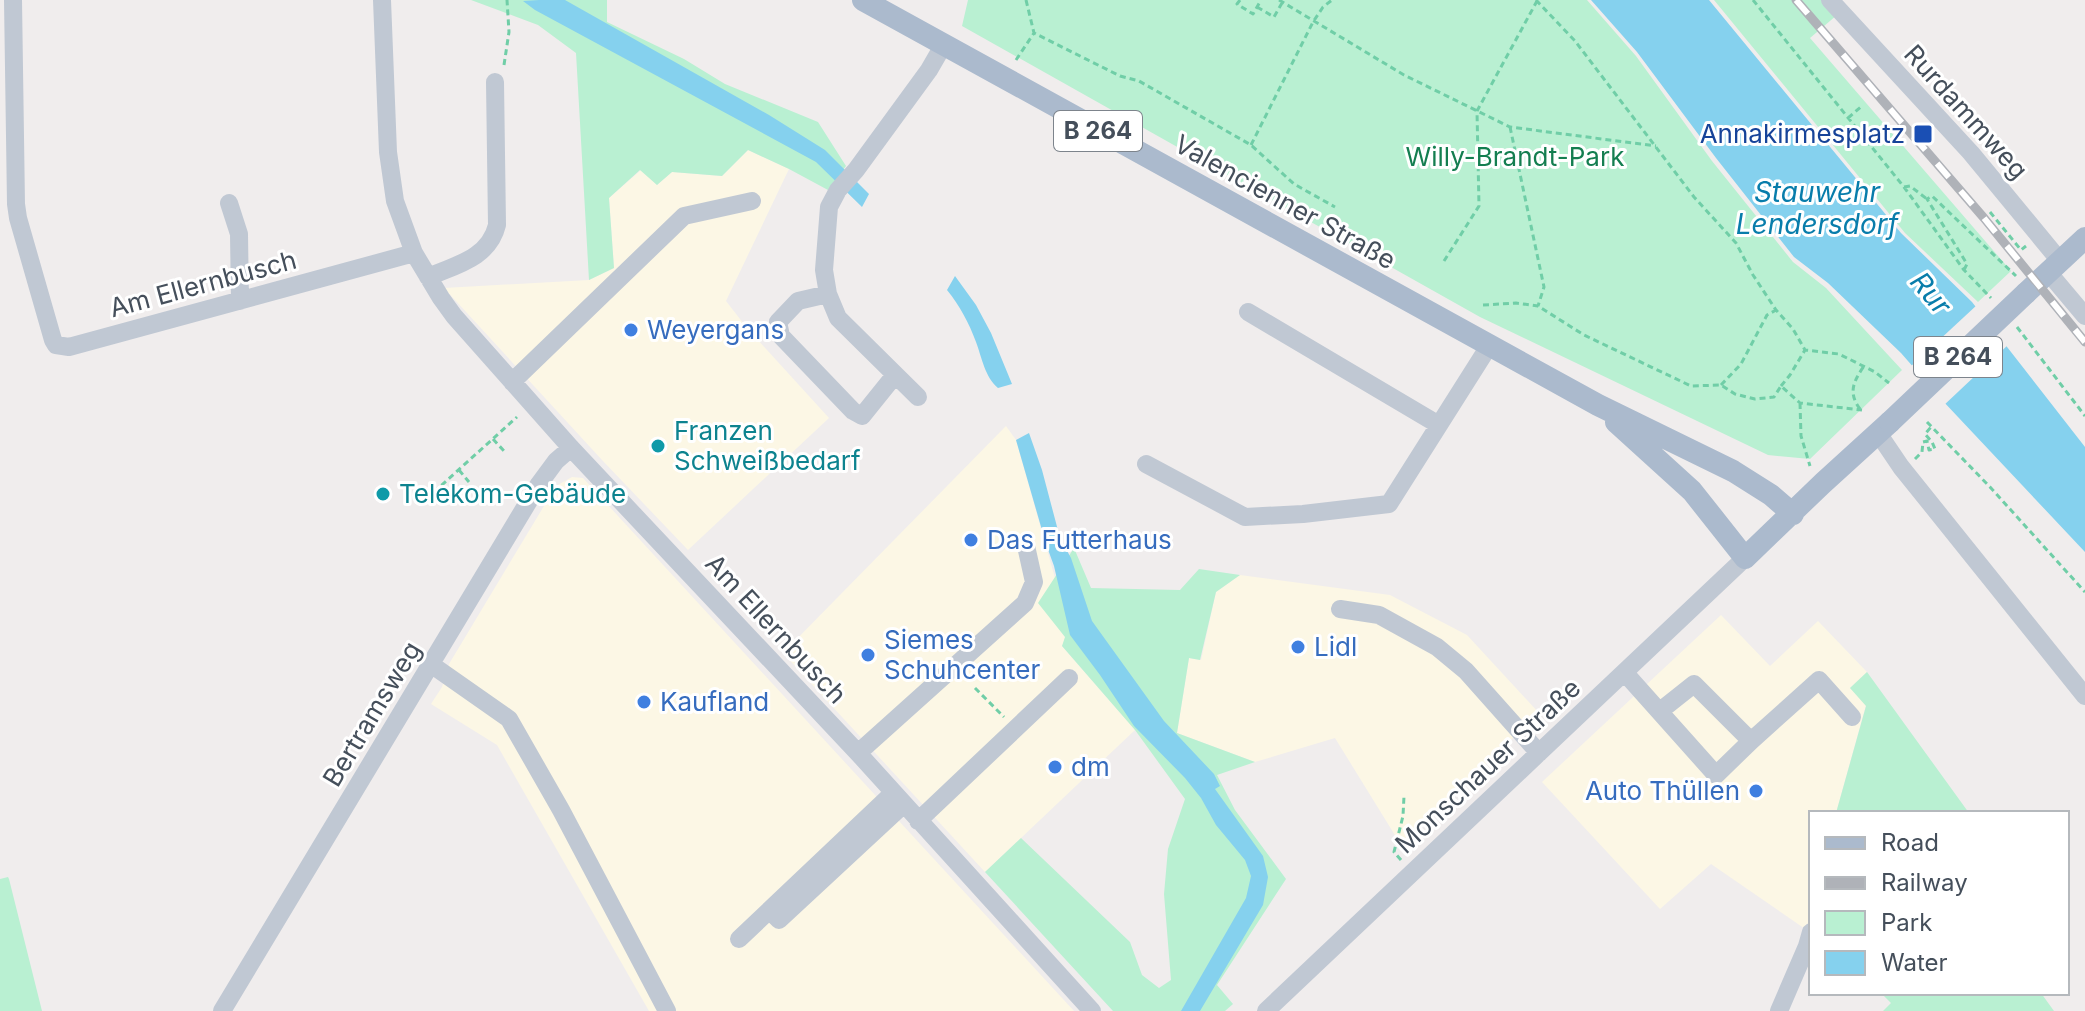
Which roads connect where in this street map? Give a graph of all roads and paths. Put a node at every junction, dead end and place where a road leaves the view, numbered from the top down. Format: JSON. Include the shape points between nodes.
{"nodes":[{"id":1,"x":13,"y":0,"type":"edge"},
{"id":2,"x":382,"y":0,"type":"edge"},
{"id":3,"x":507,"y":0,"type":"edge"},
{"id":4,"x":863,"y":0,"type":"edge"},
{"id":5,"x":1026,"y":0,"type":"edge"},
{"id":6,"x":1240,"y":0,"type":"edge"},
{"id":7,"x":1261,"y":0,"type":"edge"},
{"id":8,"x":1332,"y":0,"type":"edge"},
{"id":9,"x":1537,"y":0,"type":"edge"},
{"id":10,"x":1753,"y":0,"type":"edge"},
{"id":11,"x":1830,"y":0,"type":"edge"},
{"id":12,"x":1281,"y":1,"type":"edge"},
{"id":13,"x":1257,"y":7,"type":"junction"},
{"id":14,"x":1313,"y":22,"type":"junction"},
{"id":15,"x":1034,"y":33,"type":"junction"},
{"id":16,"x":944,"y":44,"type":"junction"},
{"id":17,"x":1003,"y":78,"type":"junction"},
{"id":18,"x":495,"y":82,"type":"joint"},
{"id":19,"x":1863,"y":105,"type":"dead end"},
{"id":20,"x":1477,"y":111,"type":"junction"},
{"id":21,"x":1848,"y":118,"type":"junction"},
{"id":22,"x":1510,"y":127,"type":"junction"},
{"id":23,"x":1251,"y":145,"type":"junction"},
{"id":24,"x":1656,"y":146,"type":"junction"},
{"id":25,"x":1904,"y":187,"type":"junction"},
{"id":26,"x":1927,"y":199,"type":"junction"},
{"id":27,"x":752,"y":201,"type":"dead end"},
{"id":28,"x":229,"y":203,"type":"dead end"},
{"id":29,"x":8,"y":205,"type":"edge"},
{"id":30,"x":1335,"y":207,"type":"dead end"},
{"id":31,"x":1990,"y":212,"type":"dead end"},
{"id":32,"x":2085,"y":238,"type":"edge"},
{"id":33,"x":2026,"y":246,"type":"dead end"},
{"id":34,"x":414,"y":253,"type":"junction"},
{"id":35,"x":1444,"y":261,"type":"dead end"},
{"id":36,"x":2054,"y":267,"type":"junction"},
{"id":37,"x":1964,"y":270,"type":"junction"},
{"id":38,"x":428,"y":277,"type":"junction"},
{"id":39,"x":1985,"y":291,"type":"dead end"},
{"id":40,"x":2028,"y":291,"type":"junction"},
{"id":41,"x":828,"y":294,"type":"junction"},
{"id":42,"x":240,"y":301,"type":"junction"},
{"id":43,"x":1483,"y":305,"type":"dead end"},
{"id":44,"x":1538,"y":306,"type":"junction"},
{"id":45,"x":1776,"y":310,"type":"junction"},
{"id":46,"x":1248,"y":312,"type":"dead end"},
{"id":47,"x":2085,"y":316,"type":"edge"},
{"id":48,"x":2029,"y":340,"type":"dead end"},
{"id":49,"x":1489,"y":346,"type":"junction"},
{"id":50,"x":1805,"y":350,"type":"junction"},
{"id":51,"x":1864,"y":366,"type":"junction"},
{"id":52,"x":895,"y":375,"type":"junction"},
{"id":53,"x":512,"y":382,"type":"junction"},
{"id":54,"x":1889,"y":383,"type":"dead end"},
{"id":55,"x":1721,"y":385,"type":"junction"},
{"id":56,"x":1781,"y":386,"type":"junction"},
{"id":57,"x":918,"y":397,"type":"dead end"},
{"id":58,"x":1800,"y":403,"type":"junction"},
{"id":59,"x":532,"y":404,"type":"junction"},
{"id":60,"x":1598,"y":405,"type":"junction"},
{"id":61,"x":2085,"y":416,"type":"edge"},
{"id":62,"x":1927,"y":422,"type":"dead end"},
{"id":63,"x":1439,"y":425,"type":"junction"},
{"id":64,"x":1884,"y":427,"type":"junction"},
{"id":65,"x":1931,"y":427,"type":"junction"},
{"id":66,"x":493,"y":439,"type":"junction"},
{"id":67,"x":571,"y":448,"type":"junction"},
{"id":68,"x":504,"y":451,"type":"dead end"},
{"id":69,"x":1918,"y":456,"type":"dead end"},
{"id":70,"x":1146,"y":464,"type":"dead end"},
{"id":71,"x":459,"y":470,"type":"junction"},
{"id":72,"x":1733,"y":471,"type":"junction"},
{"id":73,"x":469,"y":482,"type":"dead end"},
{"id":74,"x":1823,"y":483,"type":"junction"},
{"id":75,"x":1692,"y":491,"type":"junction"},
{"id":76,"x":434,"y":492,"type":"dead end"},
{"id":77,"x":1793,"y":514,"type":"junction"},
{"id":78,"x":1026,"y":546,"type":"dead end"},
{"id":79,"x":1745,"y":558,"type":"junction"},
{"id":80,"x":2085,"y":592,"type":"edge"},
{"id":81,"x":1340,"y":609,"type":"dead end"},
{"id":82,"x":432,"y":665,"type":"junction"},
{"id":83,"x":1625,"y":673,"type":"junction"},
{"id":84,"x":1069,"y":678,"type":"dead end"},
{"id":85,"x":975,"y":688,"type":"dead end"},
{"id":86,"x":2085,"y":696,"type":"edge"},
{"id":87,"x":995,"y":708,"type":"dead end"},
{"id":88,"x":1660,"y":711,"type":"junction"},
{"id":89,"x":1852,"y":717,"type":"dead end"},
{"id":90,"x":1751,"y":741,"type":"junction"},
{"id":91,"x":858,"y":753,"type":"junction"},
{"id":92,"x":1539,"y":753,"type":"junction"},
{"id":93,"x":1404,"y":796,"type":"dead end"},
{"id":94,"x":898,"y":799,"type":"junction"},
{"id":95,"x":918,"y":821,"type":"junction"},
{"id":96,"x":1411,"y":873,"type":"junction"},
{"id":97,"x":739,"y":939,"type":"dead end"},
{"id":98,"x":1809,"y":939,"type":"edge"},
{"id":99,"x":1278,"y":1007,"type":"edge"},
{"id":100,"x":222,"y":1011,"type":"edge"},
{"id":101,"x":667,"y":1011,"type":"edge"},
{"id":102,"x":1092,"y":1011,"type":"edge"},
{"id":103,"x":1779,"y":1011,"type":"edge"}],
"edges":[{"from":1,"to":29,"type":"street"},
{"from":2,"to":34,"type":"street","name":"Am Ellernbusch","via":[[390,175]]},
{"from":3,"to":18,"type":"path","via":[[506,61]]},
{"from":4,"to":16,"type":"main road","name":"Valencienner Straße","number":"B 264"},
{"from":5,"to":15,"type":"path"},
{"from":6,"to":13,"type":"path","via":[[1237,4],[1253,14]]},
{"from":7,"to":13,"type":"path"},
{"from":8,"to":14,"type":"path"},
{"from":9,"to":20,"type":"path"},
{"from":9,"to":24,"type":"path"},
{"from":10,"to":21,"type":"path"},
{"from":11,"to":36,"type":"street","name":"Rurdammweg","via":[[1971,153]]},
{"from":12,"to":13,"type":"path","via":[[1274,17]]},
{"from":12,"to":14,"type":"path"},
{"from":14,"to":20,"type":"path"},
{"from":14,"to":23,"type":"path"},
{"from":15,"to":17,"type":"path"},
{"from":15,"to":23,"type":"path","via":[[1139,81]]},
{"from":16,"to":17,"type":"main road","name":"Valencienner Straße","number":"B 264"},
{"from":16,"to":41,"type":"street","via":[[829,207],[824,270]]},
{"from":17,"to":49,"type":"main road","name":"Valencienner Straße","number":"B 264"},
{"from":18,"to":38,"type":"street","via":[[494,237],[484,251]]},
{"from":19,"to":21,"type":"path"},
{"from":20,"to":22,"type":"path"},
{"from":20,"to":35,"type":"path","via":[[1479,206]]},
{"from":21,"to":25,"type":"path"},
{"from":22,"to":24,"type":"path"},
{"from":22,"to":44,"type":"path","via":[[1544,287]]},
{"from":23,"to":30,"type":"path","via":[[1294,184]]},
{"from":24,"to":45,"type":"path","via":[[1736,243]]},
{"from":25,"to":26,"type":"path"},
{"from":25,"to":37,"type":"path"},
{"from":26,"to":37,"type":"path","via":[[1967,264]]},
{"from":26,"to":40,"type":"path","via":[[1932,196]]},
{"from":27,"to":53,"type":"street","via":[[684,216]]},
{"from":28,"to":42,"type":"street","via":[[239,234]]},
{"from":29,"to":42,"type":"street","name":"Am Ellernbusch","via":[[18,218],[53,340],[62,347]]},
{"from":31,"to":33,"type":"path","via":[[2021,250]]},
{"from":32,"to":36,"type":"main road","number":"B 264"},
{"from":34,"to":38,"type":"street","name":"Am Ellernbusch"},
{"from":34,"to":42,"type":"street","name":"Am Ellernbusch"},
{"from":36,"to":40,"type":"main road","number":"B 264"},
{"from":36,"to":47,"type":"street","name":"Rurdammweg"},
{"from":37,"to":39,"type":"path"},
{"from":38,"to":53,"type":"street","name":"Am Ellernbusch","via":[[454,316]]},
{"from":40,"to":64,"type":"main road","number":"B 264","bridge":true},
{"from":41,"to":52,"type":"street","via":[[838,318]]},
{"from":41,"to":52,"type":"street","via":[[798,301],[778,322],[781,336],[862,416]]},
{"from":43,"to":44,"type":"path"},
{"from":44,"to":55,"type":"path","via":[[1584,335],[1691,386]]},
{"from":45,"to":50,"type":"path"},
{"from":45,"to":55,"type":"path","via":[[1767,315],[1741,364]]},
{"from":46,"to":63,"type":"street"},
{"from":48,"to":61,"type":"path"},
{"from":49,"to":60,"type":"main road","name":"Valencienner Straße","number":"B 264"},
{"from":49,"to":63,"type":"street"},
{"from":50,"to":51,"type":"path","via":[[1839,354]]},
{"from":50,"to":56,"type":"path"},
{"from":51,"to":54,"type":"path"},
{"from":51,"to":58,"type":"path","via":[[1853,388],[1853,400],[1862,410]]},
{"from":52,"to":57,"type":"street"},
{"from":53,"to":59,"type":"street","name":"Am Ellernbusch"},
{"from":55,"to":56,"type":"path","via":[[1755,399],[1774,397]]},
{"from":56,"to":58,"type":"path"},
{"from":58,"to":74,"type":"path","via":[[1808,464]]},
{"from":59,"to":66,"type":"path"},
{"from":59,"to":67,"type":"street","name":"Am Ellernbusch"},
{"from":60,"to":72,"type":"main road","name":"Valencienner Straße","number":"B 264"},
{"from":60,"to":75,"type":"main road","name":"Valencienner Straße","number":"B 264"},
{"from":62,"to":65,"type":"path"},
{"from":63,"to":70,"type":"street","via":[[1389,504],[1245,517]]},
{"from":64,"to":74,"type":"main road","number":"B 264"},
{"from":64,"to":86,"type":"street","via":[[1901,467]]},
{"from":65,"to":69,"type":"path","via":[[1925,434],[1935,449],[1923,442]]},
{"from":65,"to":80,"type":"path"},
{"from":66,"to":68,"type":"path"},
{"from":66,"to":71,"type":"path"},
{"from":67,"to":82,"type":"street","name":"Bertramsweg","via":[[539,484]]},
{"from":67,"to":91,"type":"street","name":"Am Ellernbusch"},
{"from":71,"to":73,"type":"path"},
{"from":71,"to":76,"type":"path"},
{"from":72,"to":75,"type":"main road","via":[[1709,472]]},
{"from":72,"to":77,"type":"main road","name":"Valencienner Straße","number":"B 264"},
{"from":74,"to":77,"type":"main road","number":"B 264"},
{"from":75,"to":79,"type":"main road","name":"Valencienner Straße","number":"B 264"},
{"from":77,"to":79,"type":"main road","number":"B 264"},
{"from":78,"to":91,"type":"street","via":[[1034,582],[1025,603]]},
{"from":79,"to":83,"type":"street","name":"Monschauer Straße"},
{"from":81,"to":92,"type":"street","via":[[1379,615],[1437,647],[1466,671]]},
{"from":82,"to":100,"type":"street","name":"Bertramsweg"},
{"from":82,"to":101,"type":"street","via":[[509,719]]},
{"from":83,"to":88,"type":"street"},
{"from":83,"to":92,"type":"street","name":"Monschauer Straße"},
{"from":84,"to":95,"type":"street"},
{"from":85,"to":87,"type":"path"},
{"from":88,"to":90,"type":"street","via":[[1694,684]]},
{"from":88,"to":90,"type":"street","via":[[1716,775]]},
{"from":89,"to":90,"type":"street","via":[[1819,680]]},
{"from":91,"to":94,"type":"street","name":"Am Ellernbusch"},
{"from":92,"to":96,"type":"street","name":"Monschauer Straße"},
{"from":93,"to":96,"type":"path","via":[[1394,852]]},
{"from":94,"to":95,"type":"street","name":"Am Ellernbusch"},
{"from":94,"to":97,"type":"street","via":[[779,920],[770,911]]},
{"from":95,"to":102,"type":"street","name":"Am Ellernbusch"},
{"from":96,"to":99,"type":"street","name":"Monschauer Straße"},
{"from":98,"to":103,"type":"street"}]}
